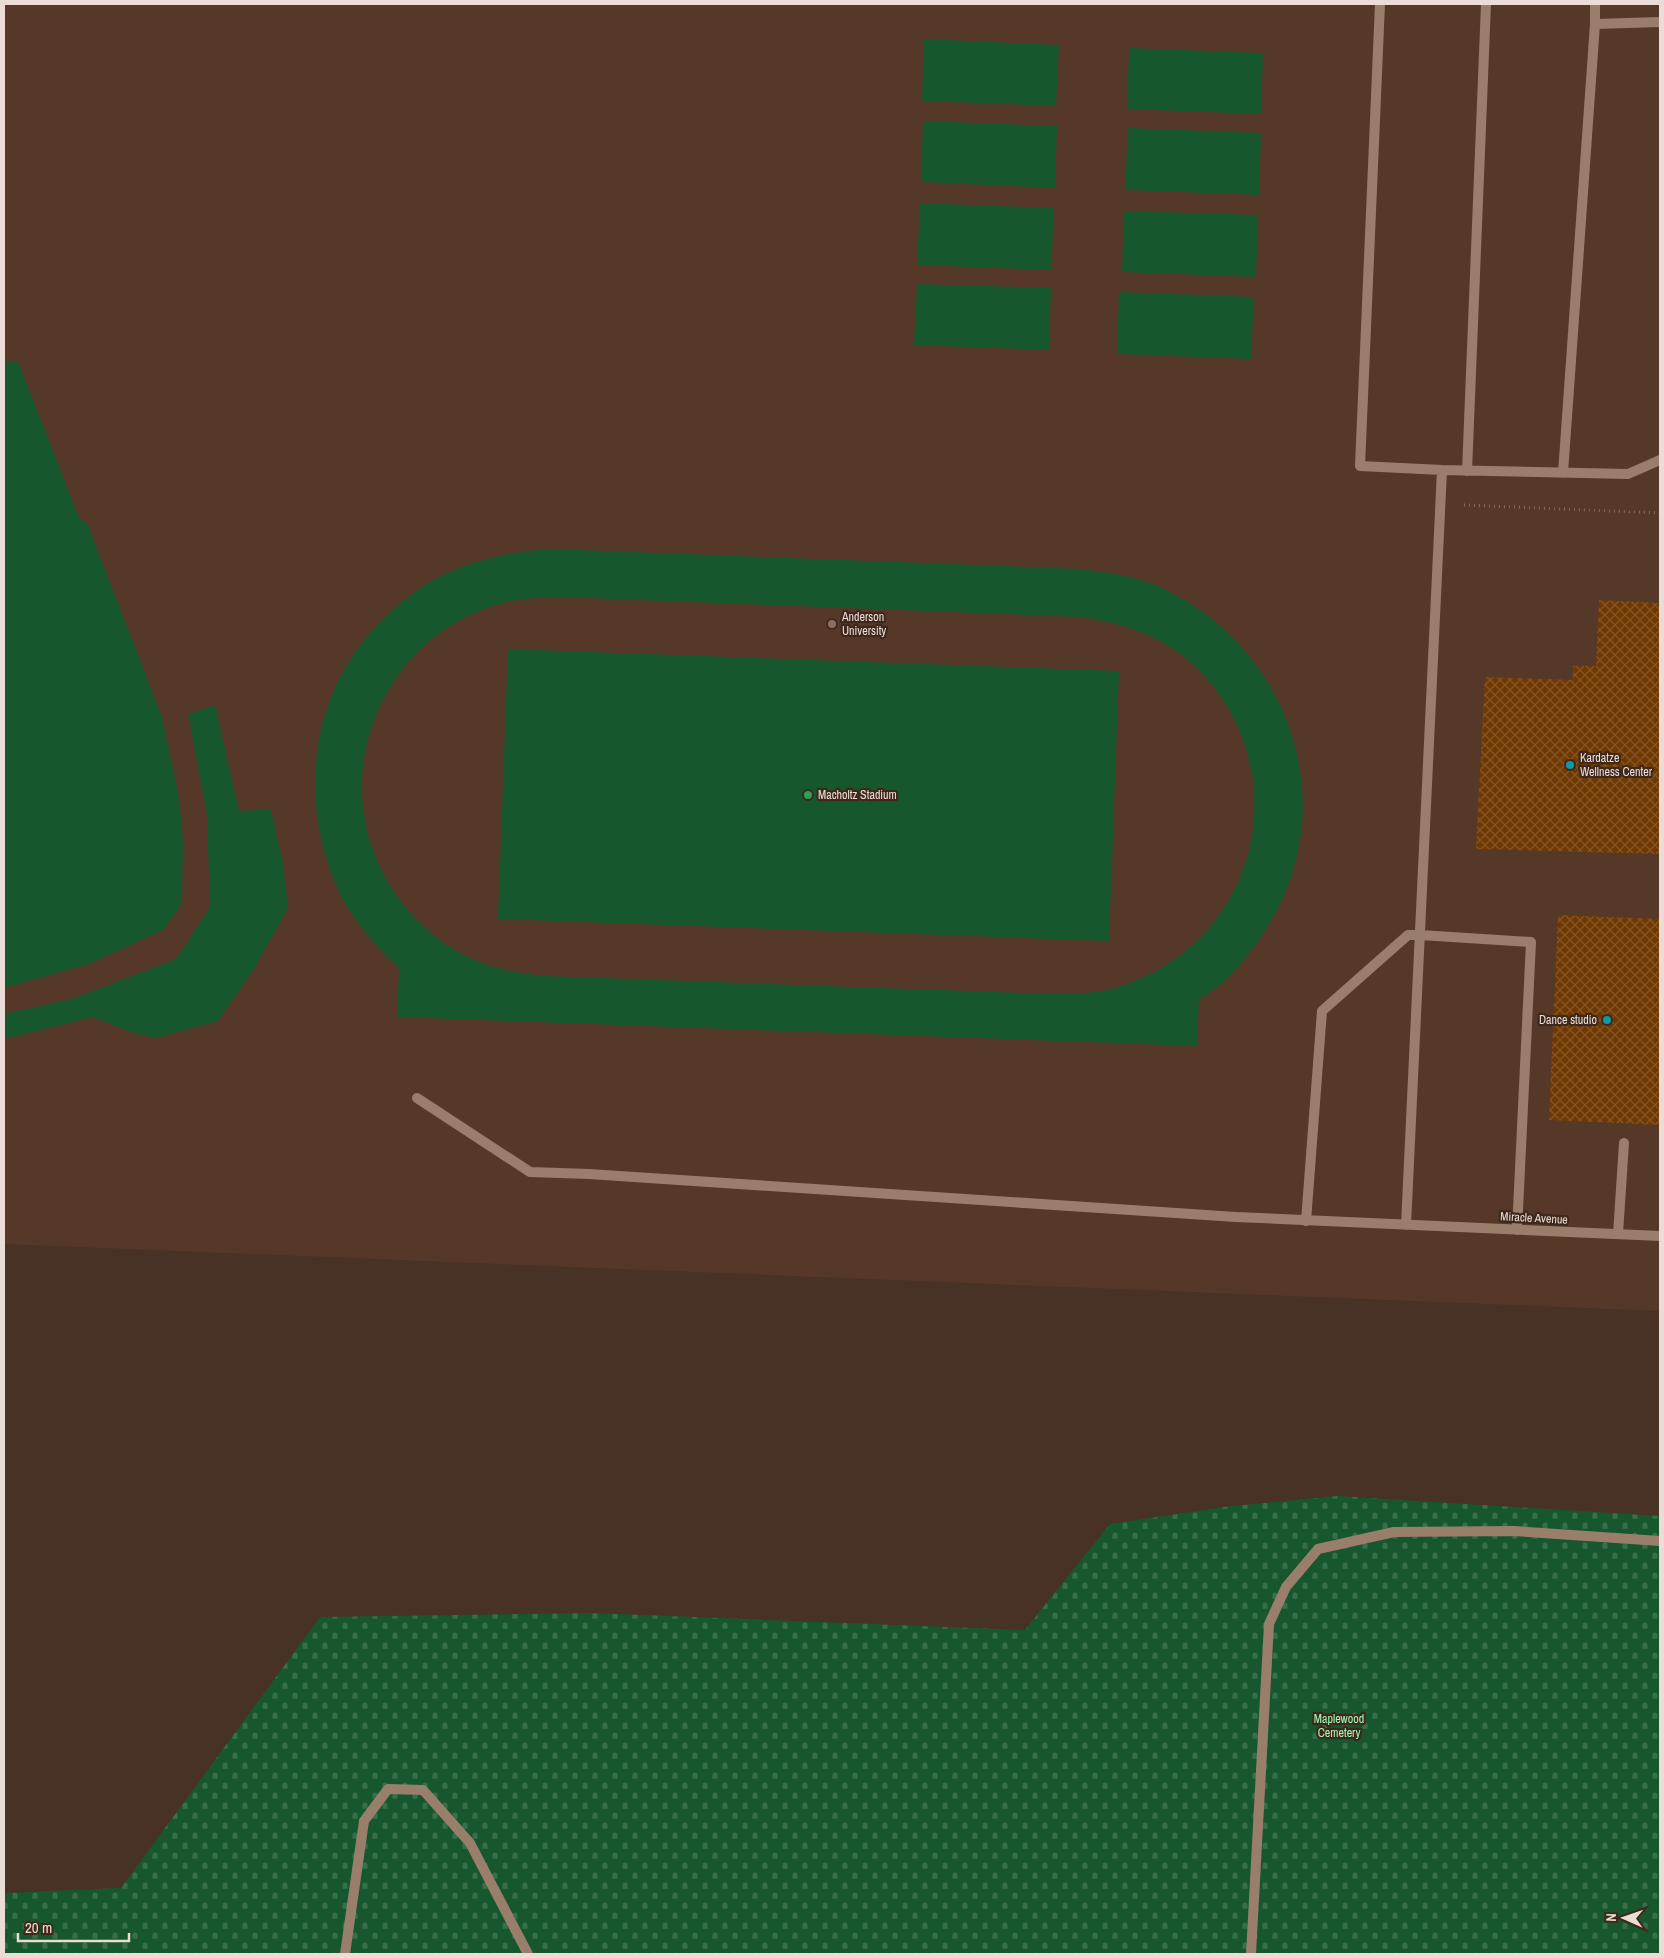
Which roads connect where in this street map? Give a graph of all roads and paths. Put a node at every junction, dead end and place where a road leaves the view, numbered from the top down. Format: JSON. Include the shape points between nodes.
{"nodes":[{"id":1,"x":1380,"y":4,"type":"edge"},
{"id":2,"x":1486,"y":4,"type":"edge"},
{"id":3,"x":1595,"y":4,"type":"edge"},
{"id":4,"x":1660,"y":22,"type":"edge"},
{"id":5,"x":1595,"y":24,"type":"junction"},
{"id":6,"x":1660,"y":460,"type":"edge"},
{"id":7,"x":1442,"y":470,"type":"junction"},
{"id":8,"x":1467,"y":471,"type":"junction"},
{"id":9,"x":1563,"y":473,"type":"junction"},
{"id":10,"x":1441,"y":504,"type":"junction"},
{"id":11,"x":1660,"y":513,"type":"edge"},
{"id":12,"x":1420,"y":935,"type":"junction"},
{"id":13,"x":417,"y":1098,"type":"dead end"},
{"id":14,"x":1624,"y":1143,"type":"dead end"},
{"id":15,"x":1306,"y":1221,"type":"junction"},
{"id":16,"x":1406,"y":1225,"type":"junction"},
{"id":17,"x":1516,"y":1230,"type":"junction"},
{"id":18,"x":1618,"y":1234,"type":"junction"},
{"id":19,"x":1660,"y":1236,"type":"edge"},
{"id":20,"x":1660,"y":1541,"type":"edge"},
{"id":21,"x":345,"y":1954,"type":"edge"},
{"id":22,"x":528,"y":1954,"type":"edge"},
{"id":23,"x":1251,"y":1954,"type":"edge"}],
"edges":[{"from":1,"to":7,"type":"lane","via":[[1360,466]]},
{"from":2,"to":8,"type":"lane"},
{"from":3,"to":5,"type":"lane"},
{"from":4,"to":5,"type":"lane"},
{"from":5,"to":9,"type":"lane"},
{"from":6,"to":9,"type":"lane","via":[[1628,474]]},
{"from":7,"to":8,"type":"lane"},
{"from":7,"to":10,"type":"lane"},
{"from":8,"to":9,"type":"lane"},
{"from":10,"to":11,"type":"path"},
{"from":10,"to":12,"type":"lane"},
{"from":12,"to":15,"type":"lane","via":[[1408,935],[1322,1011]]},
{"from":12,"to":16,"type":"lane"},
{"from":12,"to":17,"type":"lane","via":[[1531,942]]},
{"from":13,"to":15,"type":"lane","name":"Miracle Avenue","via":[[530,1172]]},
{"from":14,"to":18,"type":"lane"},
{"from":15,"to":16,"type":"lane","name":"Miracle Avenue"},
{"from":16,"to":17,"type":"lane","name":"Miracle Avenue"},
{"from":17,"to":18,"type":"lane","name":"Miracle Avenue"},
{"from":18,"to":19,"type":"lane","name":"Miracle Avenue"},
{"from":20,"to":23,"type":"lane","via":[[1514,1531],[1394,1532],[1318,1550],[1286,1587],[1269,1624]]},
{"from":21,"to":22,"type":"lane","via":[[364,1821],[388,1789],[423,1790],[470,1843]]}]}
